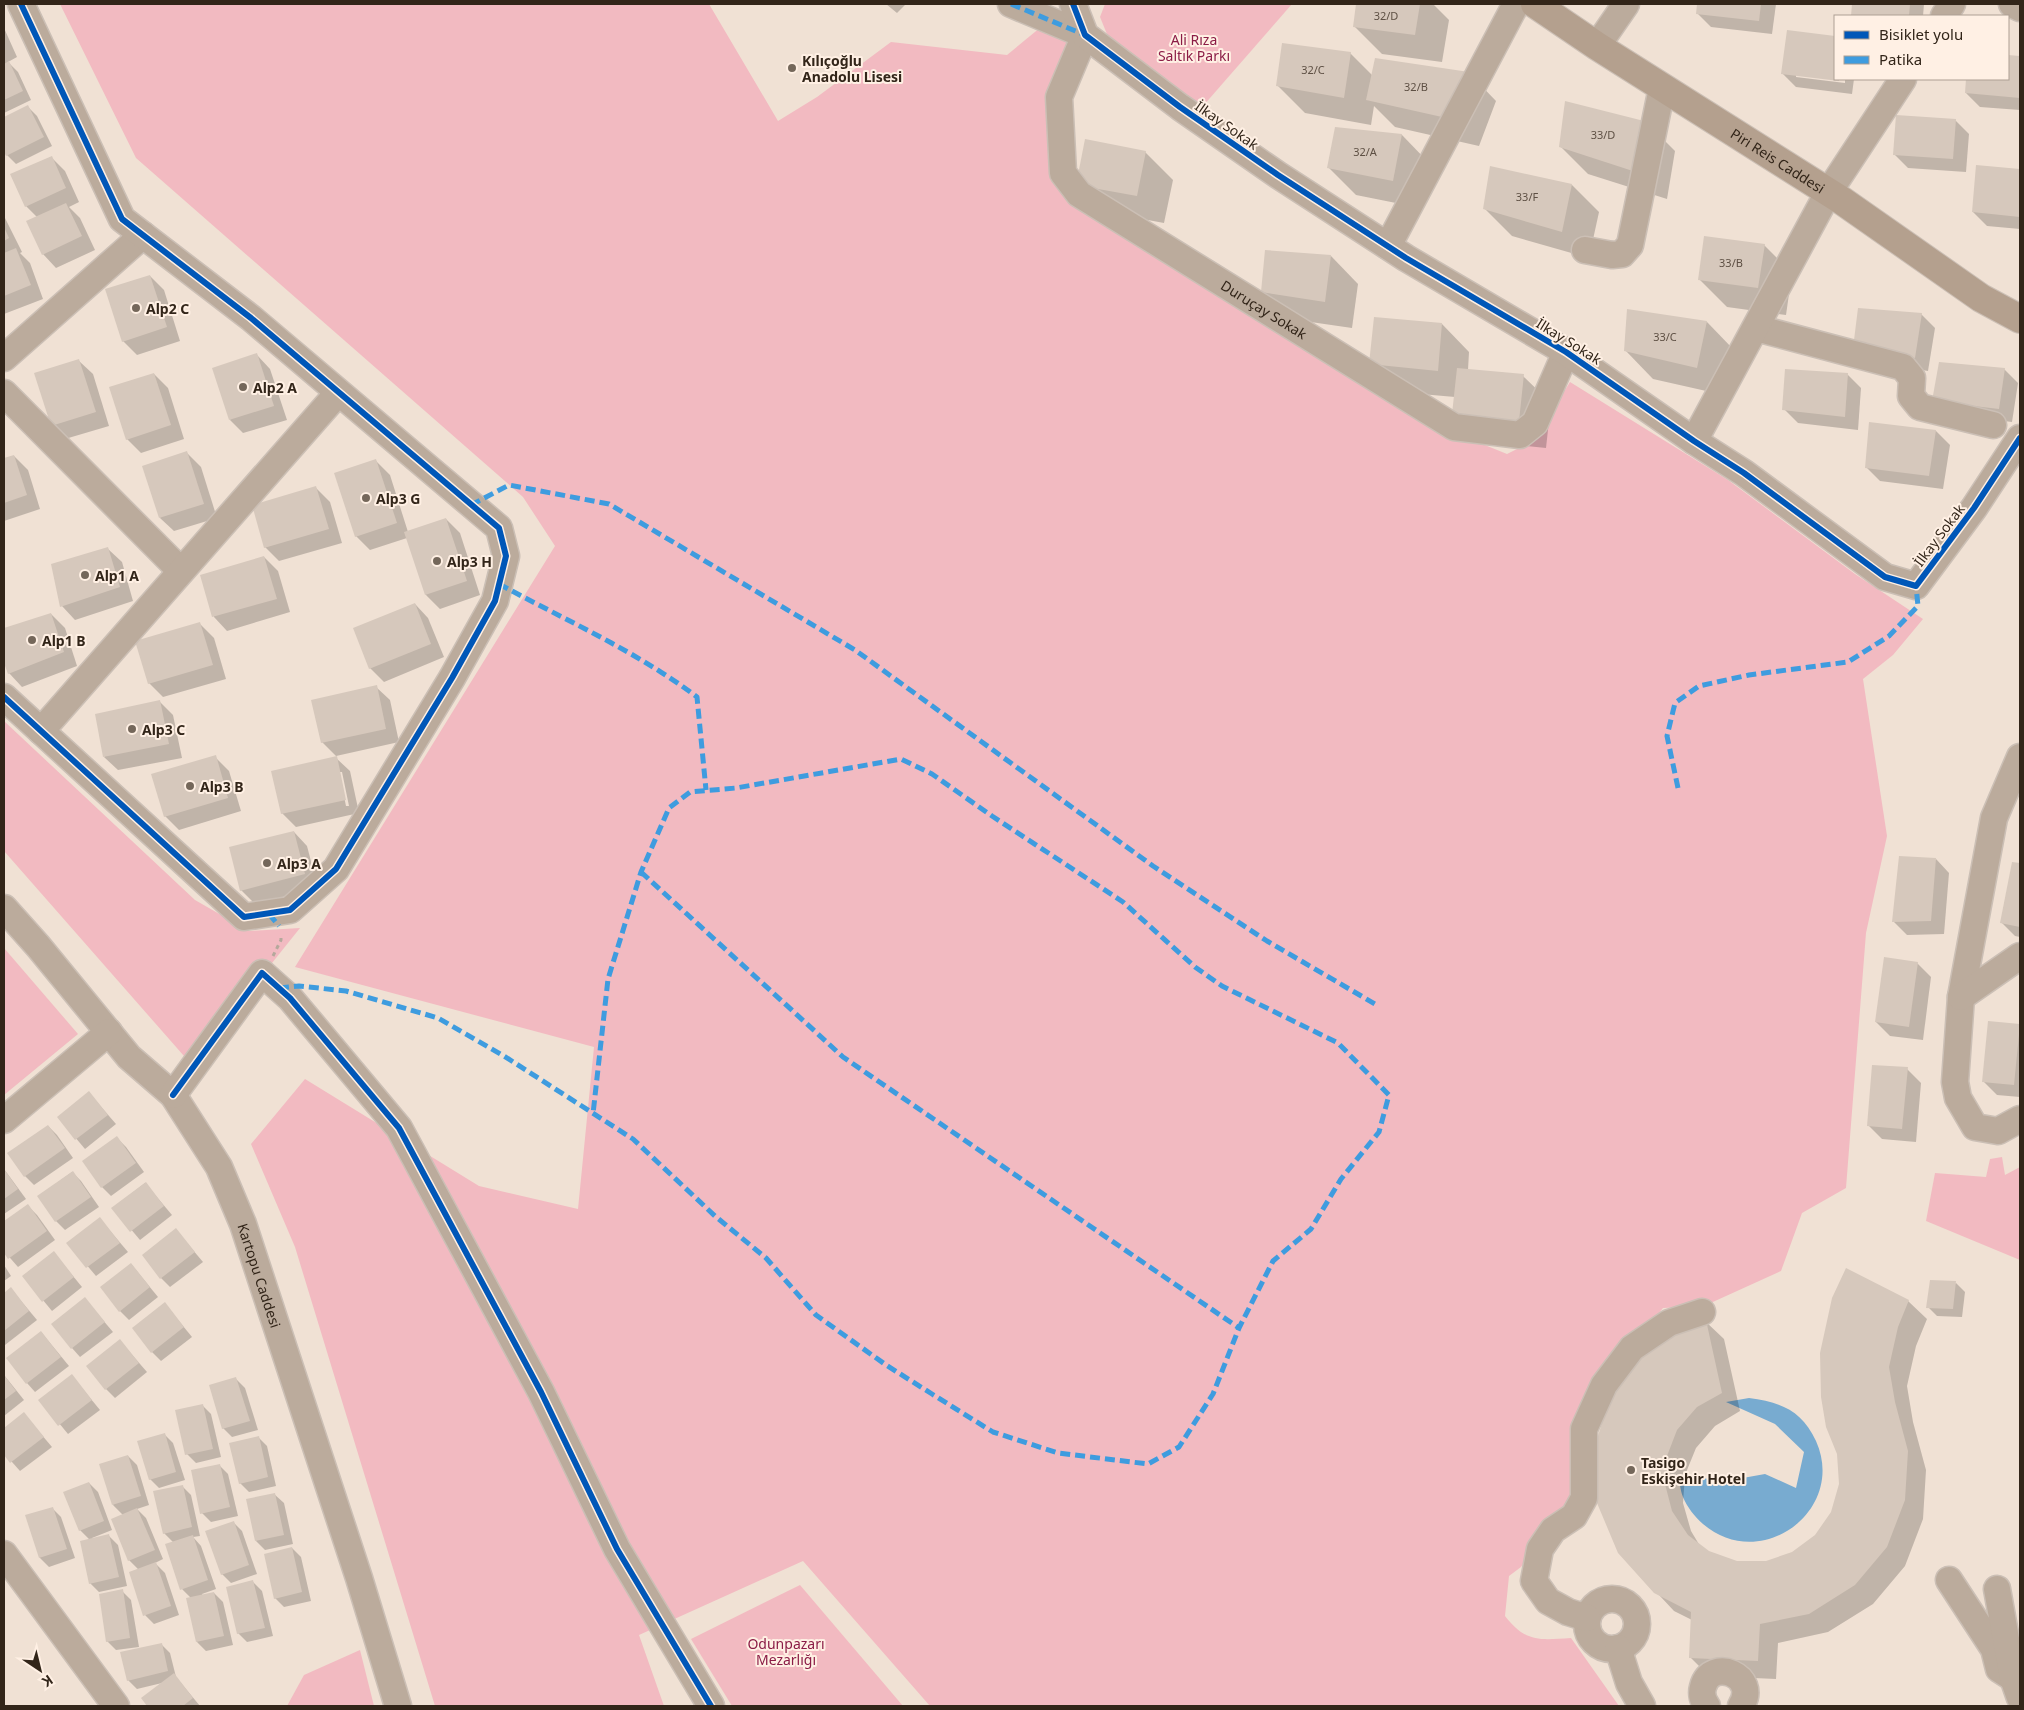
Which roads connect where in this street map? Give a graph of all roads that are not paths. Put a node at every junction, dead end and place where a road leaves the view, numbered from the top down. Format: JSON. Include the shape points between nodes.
{"nodes":[{"id":1,"x":21,"y":4,"type":"edge"},
{"id":2,"x":1011,"y":4,"type":"edge"},
{"id":3,"x":1073,"y":4,"type":"edge"},
{"id":4,"x":1516,"y":4,"type":"edge"},
{"id":5,"x":1535,"y":4,"type":"edge"},
{"id":6,"x":1626,"y":4,"type":"edge"},
{"id":7,"x":1952,"y":4,"type":"edge"},
{"id":8,"x":2012,"y":4,"type":"edge"},
{"id":9,"x":2020,"y":8,"type":"edge"},
{"id":10,"x":1945,"y":15,"type":"edge"},
{"id":11,"x":1085,"y":35,"type":"junction"},
{"id":12,"x":1597,"y":46,"type":"junction"},
{"id":13,"x":1902,"y":80,"type":"edge"},
{"id":14,"x":1662,"y":88,"type":"junction"},
{"id":15,"x":1828,"y":193,"type":"junction"},
{"id":16,"x":143,"y":235,"type":"junction"},
{"id":17,"x":1388,"y":246,"type":"junction"},
{"id":18,"x":1585,"y":250,"type":"dead end"},
{"id":19,"x":2020,"y":319,"type":"edge"},
{"id":20,"x":1756,"y":328,"type":"junction"},
{"id":21,"x":1566,"y":352,"type":"junction"},
{"id":22,"x":4,"y":357,"type":"edge"},
{"id":23,"x":4,"y":393,"type":"edge"},
{"id":24,"x":338,"y":393,"type":"junction"},
{"id":25,"x":1993,"y":424,"type":"dead end"},
{"id":26,"x":2020,"y":438,"type":"edge"},
{"id":27,"x":1694,"y":441,"type":"junction"},
{"id":28,"x":182,"y":571,"type":"junction"},
{"id":29,"x":4,"y":697,"type":"edge"},
{"id":30,"x":41,"y":731,"type":"junction"},
{"id":31,"x":2020,"y":757,"type":"edge"},
{"id":32,"x":4,"y":908,"type":"edge"},
{"id":33,"x":2020,"y":956,"type":"edge"},
{"id":34,"x":1962,"y":997,"type":"junction"},
{"id":35,"x":109,"y":1032,"type":"junction"},
{"id":36,"x":173,"y":1095,"type":"junction"},
{"id":37,"x":2020,"y":1119,"type":"edge"},
{"id":38,"x":4,"y":1120,"type":"edge"},
{"id":39,"x":1702,"y":1312,"type":"dead end"},
{"id":40,"x":4,"y":1554,"type":"edge"},
{"id":41,"x":1949,"y":1580,"type":"dead end"},
{"id":42,"x":1996,"y":1589,"type":"dead end"},
{"id":43,"x":1587,"y":1618,"type":"junction"},
{"id":44,"x":1618,"y":1648,"type":"junction"},
{"id":45,"x":2017,"y":1688,"type":"edge"},
{"id":46,"x":116,"y":1706,"type":"edge"},
{"id":47,"x":398,"y":1706,"type":"edge"},
{"id":48,"x":710,"y":1706,"type":"edge"},
{"id":49,"x":1642,"y":1706,"type":"edge"},
{"id":50,"x":1707,"y":1706,"type":"edge"},
{"id":51,"x":1741,"y":1706,"type":"edge"}],
"edges":[{"from":1,"to":16,"type":"street","via":[[122,219]]},
{"from":2,"to":11,"type":"street","name":"İlkay Sokak"},
{"from":3,"to":11,"type":"street"},
{"from":4,"to":17,"type":"street"},
{"from":5,"to":12,"type":"main road","name":"Piri Reis Caddesi"},
{"from":6,"to":12,"type":"street"},
{"from":7,"to":10,"type":"street"},
{"from":8,"to":9,"type":"street"},
{"from":11,"to":17,"type":"street","name":"İlkay Sokak","via":[[1278,175]]},
{"from":11,"to":21,"type":"street","name":"Duruçay Sokak","via":[[1059,98],[1063,173],[1079,194],[1454,427],[1520,435],[1535,422]]},
{"from":12,"to":14,"type":"main road","name":"Piri Reis Caddesi"},
{"from":13,"to":15,"type":"street"},
{"from":14,"to":15,"type":"main road","name":"Piri Reis Caddesi"},
{"from":14,"to":18,"type":"street","via":[[1630,245],[1622,254]]},
{"from":15,"to":19,"type":"main road","name":"Piri Reis Caddesi","via":[[1982,298]]},
{"from":15,"to":20,"type":"street"},
{"from":16,"to":22,"type":"street"},
{"from":16,"to":24,"type":"street","via":[[251,318]]},
{"from":17,"to":21,"type":"street","name":"İlkay Sokak"},
{"from":20,"to":25,"type":"street","via":[[1903,367],[1912,378],[1911,396],[1920,407]]},
{"from":20,"to":27,"type":"street"},
{"from":21,"to":27,"type":"street","name":"İlkay Sokak"},
{"from":23,"to":28,"type":"street"},
{"from":24,"to":28,"type":"street"},
{"from":24,"to":30,"type":"street","via":[[499,528],[506,556],[495,600],[452,678],[336,869],[290,910],[244,917]]},
{"from":26,"to":27,"type":"street","name":"İlkay Sokak","via":[[1974,508],[1916,586],[1885,577],[1744,473]]},
{"from":28,"to":30,"type":"street"},
{"from":29,"to":30,"type":"street"},
{"from":31,"to":34,"type":"street","via":[[1994,818]]},
{"from":32,"to":35,"type":"street","name":"Kartopu Caddesi"},
{"from":33,"to":34,"type":"street"},
{"from":34,"to":37,"type":"street","via":[[1955,1082],[1958,1098],[1975,1126],[1998,1131]]},
{"from":35,"to":36,"type":"street","name":"Kartopu Caddesi","via":[[129,1057]]},
{"from":35,"to":38,"type":"street"},
{"from":36,"to":47,"type":"street","name":"Kartopu Caddesi","via":[[219,1167],[243,1224]]},
{"from":36,"to":48,"type":"street","via":[[262,973],[290,998],[398,1128],[541,1392],[616,1549]]},
{"from":39,"to":43,"type":"street","via":[[1669,1323],[1632,1348],[1604,1385],[1584,1429],[1584,1498],[1574,1516],[1553,1530],[1540,1549],[1534,1581],[1548,1601]]},
{"from":40,"to":46,"type":"street"},
{"from":41,"to":45,"type":"street","via":[[1994,1649],[1999,1669]]},
{"from":42,"to":45,"type":"street"},
{"from":43,"to":44,"type":"street","via":[[1594,1642],[1609,1649]]},
{"from":43,"to":44,"type":"street","via":[[1591,1610],[1604,1600],[1620,1599],[1627,1603],[1638,1624],[1626,1645]]},
{"from":44,"to":49,"type":"street","via":[[1629,1683]]},
{"from":50,"to":51,"type":"street","via":[[1702,1697],[1704,1683],[1722,1671],[1736,1675],[1744,1685],[1745,1699]]}]}
